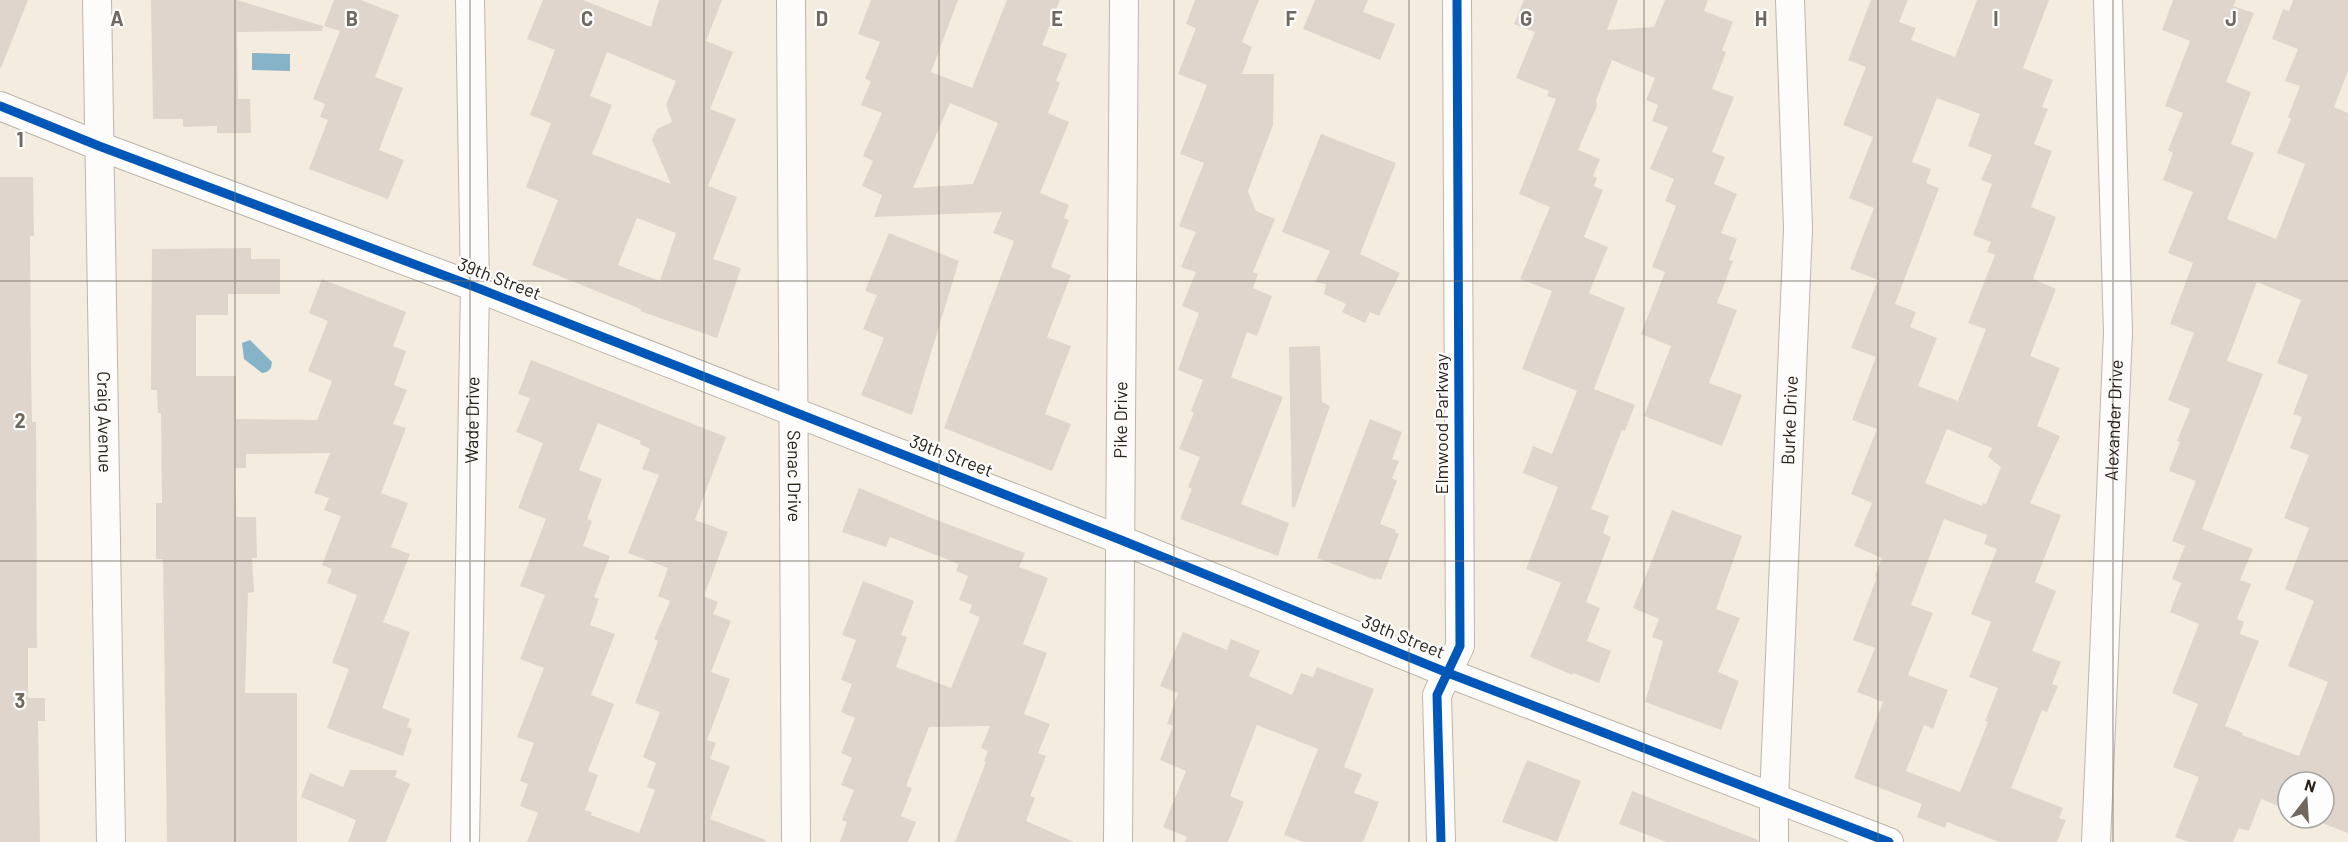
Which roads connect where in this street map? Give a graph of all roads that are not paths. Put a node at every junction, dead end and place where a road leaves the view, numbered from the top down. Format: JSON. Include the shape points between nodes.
{"nodes":[{"id":1,"x":97,"y":0,"type":"edge"},
{"id":2,"x":470,"y":0,"type":"edge"},
{"id":3,"x":791,"y":0,"type":"edge"},
{"id":4,"x":1124,"y":0,"type":"edge"},
{"id":5,"x":1457,"y":0,"type":"edge"},
{"id":6,"x":1790,"y":0,"type":"edge"},
{"id":7,"x":2108,"y":0,"type":"edge"},
{"id":8,"x":0,"y":106,"type":"edge"},
{"id":9,"x":99,"y":146,"type":"junction"},
{"id":10,"x":475,"y":287,"type":"junction"},
{"id":11,"x":795,"y":412,"type":"junction"},
{"id":12,"x":1121,"y":540,"type":"junction"},
{"id":13,"x":1448,"y":673,"type":"junction"},
{"id":14,"x":1774,"y":799,"type":"junction"},
{"id":15,"x":111,"y":842,"type":"edge"},
{"id":16,"x":465,"y":842,"type":"edge"},
{"id":17,"x":796,"y":842,"type":"edge"},
{"id":18,"x":1118,"y":842,"type":"edge"},
{"id":19,"x":1441,"y":842,"type":"edge"},
{"id":20,"x":1774,"y":842,"type":"edge"},
{"id":21,"x":1888,"y":842,"type":"edge"},
{"id":22,"x":2096,"y":842,"type":"edge"}],
"edges":[{"from":1,"to":9,"type":"street","name":"Craig Avenue"},
{"from":2,"to":10,"type":"street","name":"Wade Drive"},
{"from":3,"to":11,"type":"street","name":"Senac Drive"},
{"from":4,"to":12,"type":"street","name":"Pike Drive"},
{"from":5,"to":13,"type":"street","name":"Elmwood Parkway","via":[[1460,646]]},
{"from":6,"to":14,"type":"street","name":"Burke Drive","via":[[1798,228]]},
{"from":7,"to":22,"type":"street","name":"Alexander Drive","via":[[2118,332]]},
{"from":8,"to":9,"type":"street","name":"39th Street"},
{"from":9,"to":10,"type":"street","name":"39th Street"},
{"from":9,"to":15,"type":"street","name":"Craig Avenue"},
{"from":10,"to":11,"type":"street","name":"39th Street"},
{"from":10,"to":16,"type":"street","name":"Wade Drive"},
{"from":11,"to":12,"type":"street","name":"39th Street"},
{"from":11,"to":17,"type":"street","name":"Senac Drive"},
{"from":12,"to":13,"type":"street","name":"39th Street"},
{"from":12,"to":18,"type":"street","name":"Pike Drive"},
{"from":13,"to":14,"type":"street","name":"39th Street"},
{"from":13,"to":19,"type":"street","name":"Elmwood Parkway","via":[[1437,695]]},
{"from":14,"to":20,"type":"street","name":"Burke Drive"},
{"from":14,"to":21,"type":"street","name":"39th Street"}]}
